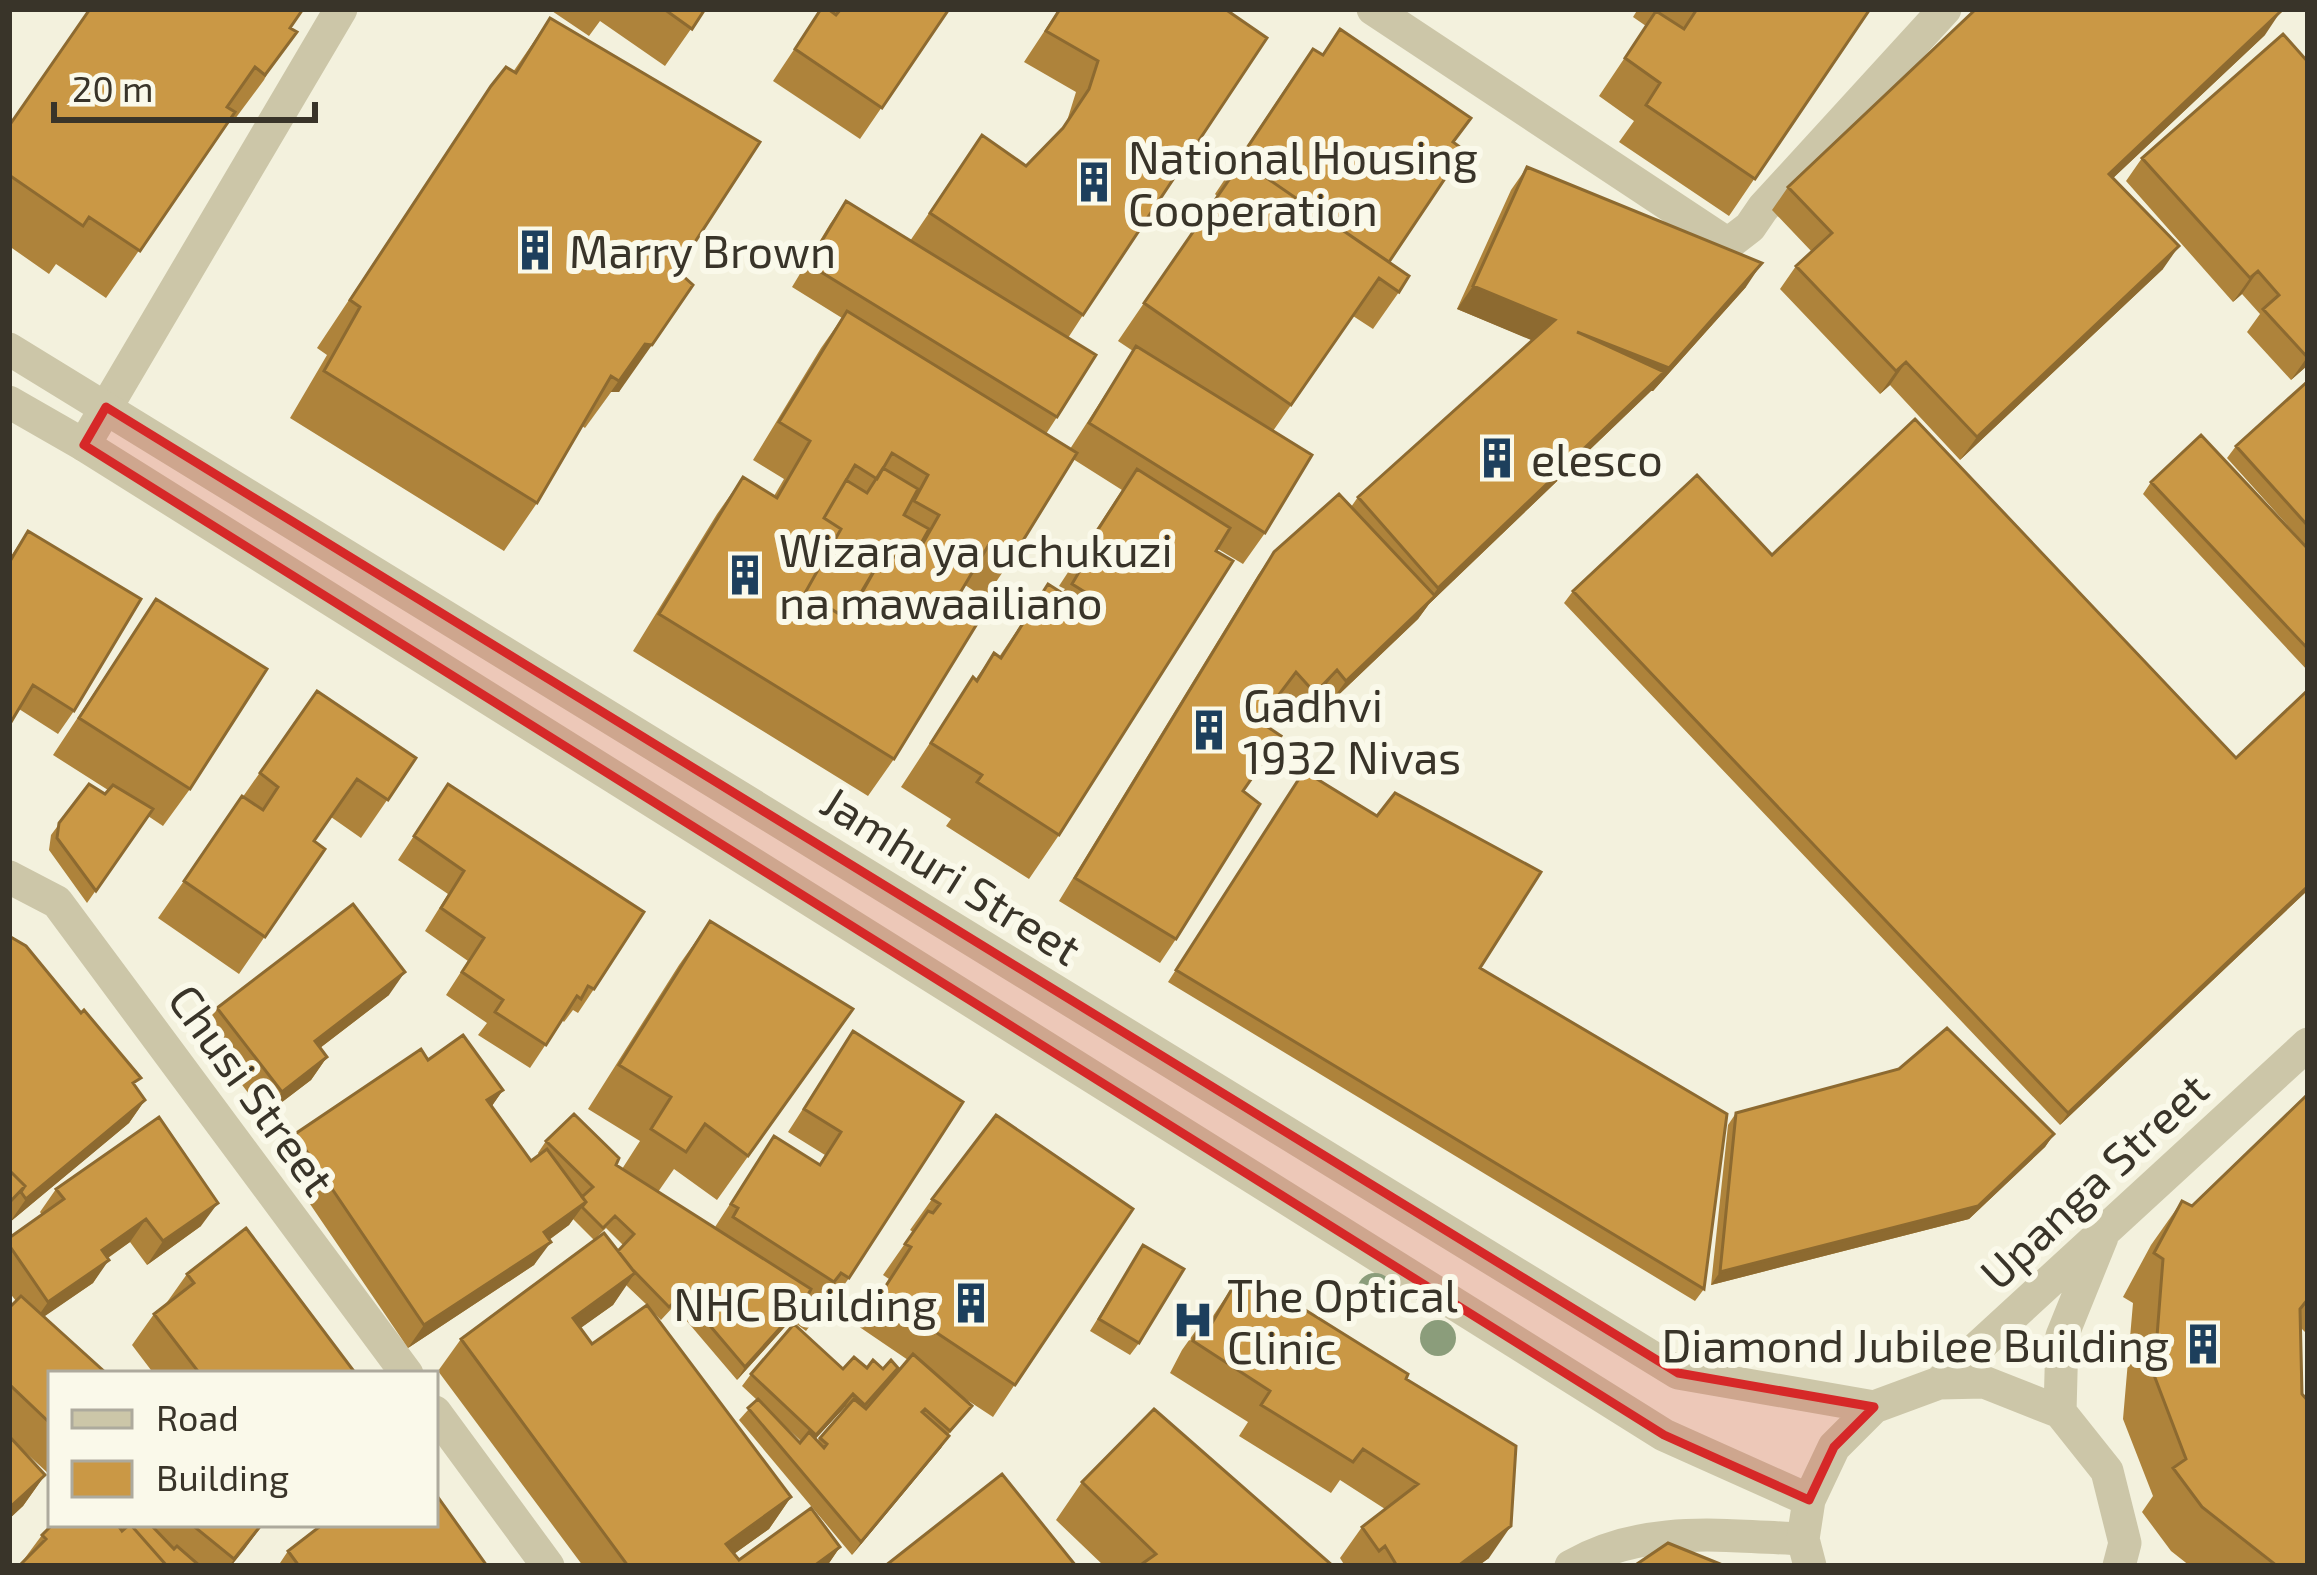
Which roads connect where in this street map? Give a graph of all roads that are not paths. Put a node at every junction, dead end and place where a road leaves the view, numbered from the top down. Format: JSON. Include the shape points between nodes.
{"nodes":[{"id":1,"x":341,"y":9,"type":"edge"},
{"id":2,"x":1373,"y":9,"type":"edge"},
{"id":3,"x":1945,"y":9,"type":"edge"},
{"id":4,"x":9,"y":349,"type":"edge"},
{"id":5,"x":9,"y":402,"type":"edge"},
{"id":6,"x":106,"y":407,"type":"junction"},
{"id":7,"x":84,"y":445,"type":"junction"},
{"id":8,"x":9,"y":877,"type":"edge"},
{"id":9,"x":2308,"y":1044,"type":"edge"},
{"id":10,"x":2105,"y":1229,"type":"junction"},
{"id":11,"x":405,"y":1371,"type":"edge"},
{"id":12,"x":1939,"y":1383,"type":"junction"},
{"id":13,"x":1874,"y":1407,"type":"junction"},
{"id":14,"x":2060,"y":1412,"type":"junction"},
{"id":15,"x":438,"y":1416,"type":"edge"},
{"id":16,"x":1809,"y":1500,"type":"junction"},
{"id":17,"x":1807,"y":1552,"type":"edge"},
{"id":18,"x":548,"y":1566,"type":"edge"},
{"id":19,"x":1571,"y":1566,"type":"edge"},
{"id":20,"x":2119,"y":1566,"type":"edge"}],
"edges":[{"from":1,"to":6,"type":"street"},
{"from":2,"to":3,"type":"street","via":[[1728,244]]},
{"from":4,"to":6,"type":"street","name":"Jamhuri Street"},
{"from":5,"to":7,"type":"street"},
{"from":6,"to":7,"type":"street"},
{"from":6,"to":13,"type":"street","name":"Jamhuri Street","via":[[1678,1373]]},
{"from":7,"to":16,"type":"street","via":[[1664,1435]]},
{"from":8,"to":11,"type":"street","name":"Chusi Street","via":[[57,902]]},
{"from":9,"to":10,"type":"street","name":"Upanga Street"},
{"from":10,"to":12,"type":"street","name":"Upanga Street"},
{"from":10,"to":14,"type":"street","via":[[2062,1336]]},
{"from":12,"to":13,"type":"street"},
{"from":12,"to":14,"type":"street","via":[[1984,1382]]},
{"from":13,"to":16,"type":"street","via":[[1834,1447]]},
{"from":14,"to":20,"type":"street","via":[[2108,1471],[2125,1543]]},
{"from":15,"to":18,"type":"street"},
{"from":16,"to":17,"type":"street"},
{"from":17,"to":19,"type":"street","via":[[1678,1533],[1595,1552]]}]}
